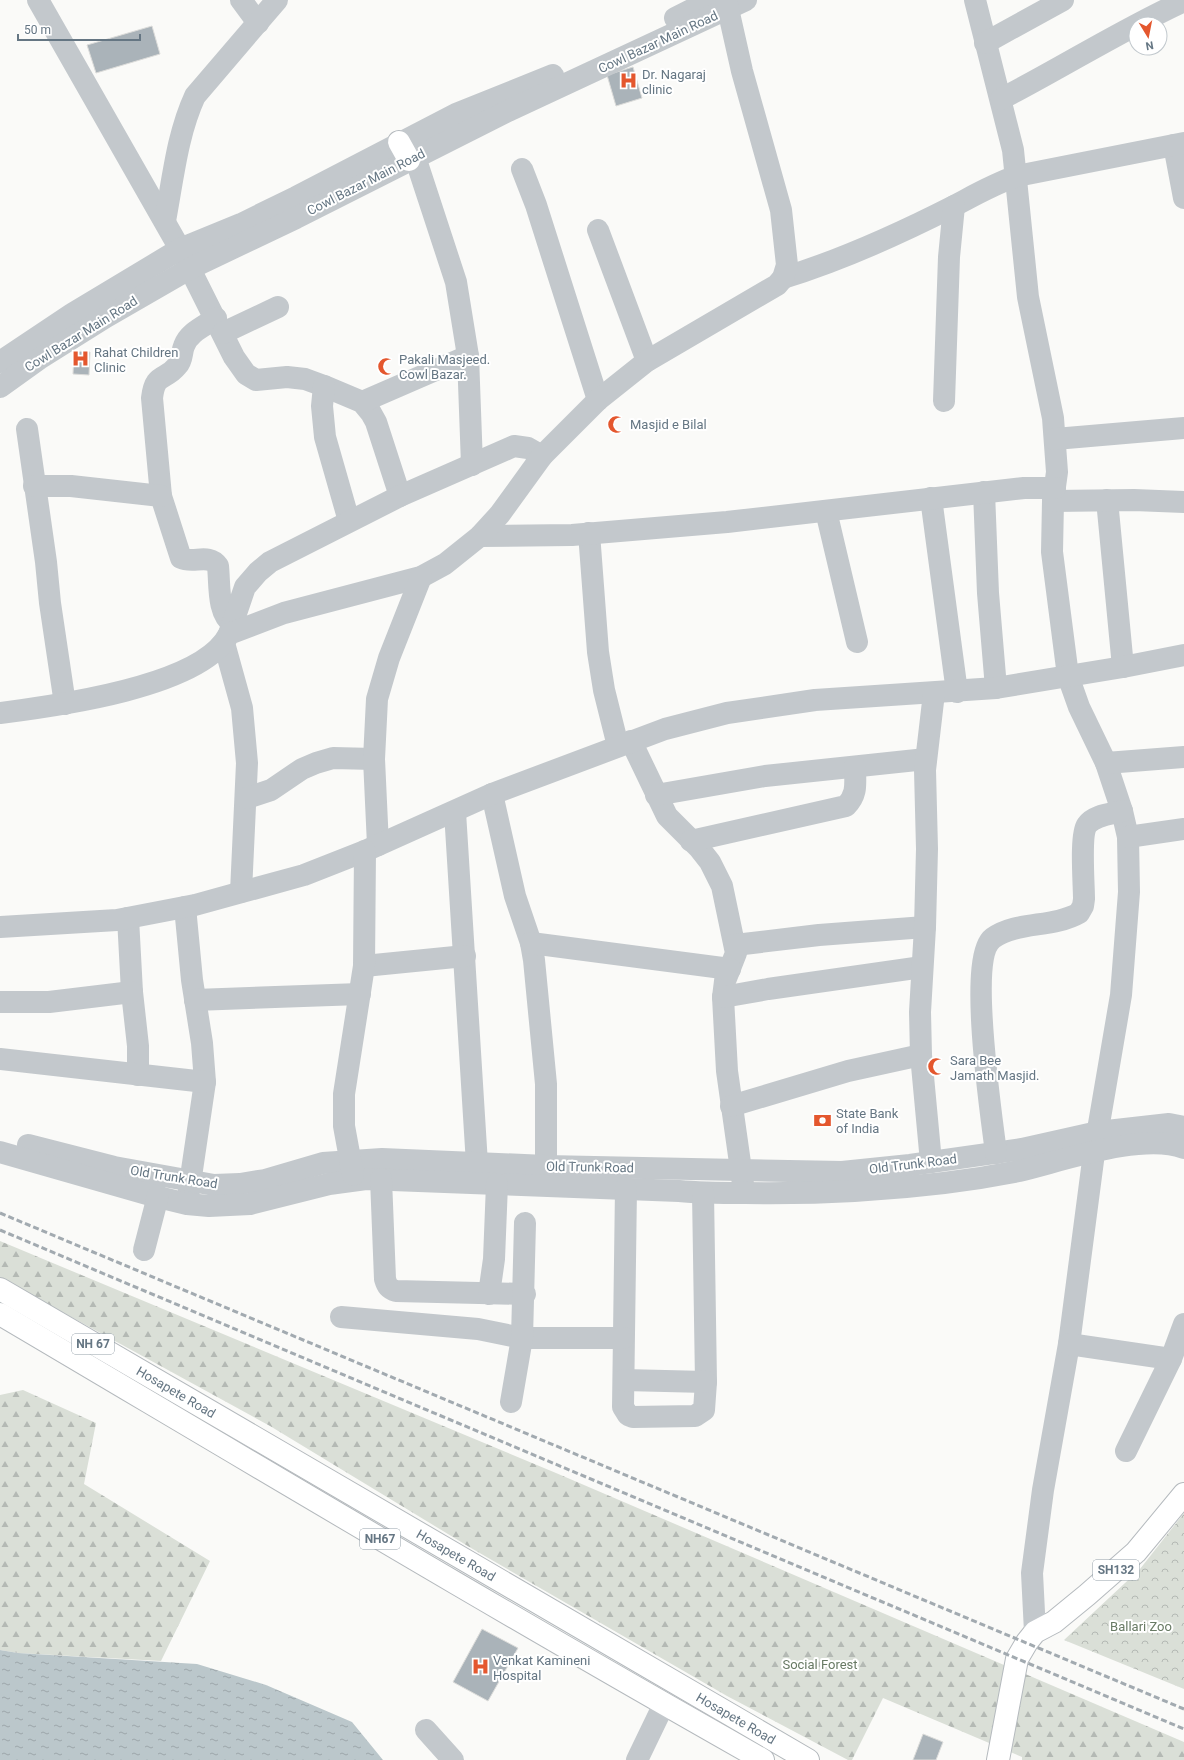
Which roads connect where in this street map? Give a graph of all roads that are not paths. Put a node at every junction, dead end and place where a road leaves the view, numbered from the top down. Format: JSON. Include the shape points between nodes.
{"nodes":[{"id":1,"x":38,"y":0,"type":"edge"},
{"id":2,"x":241,"y":0,"type":"edge"},
{"id":3,"x":277,"y":0,"type":"edge"},
{"id":4,"x":975,"y":0,"type":"edge"},
{"id":5,"x":1063,"y":0,"type":"edge"},
{"id":6,"x":1184,"y":1,"type":"edge"},
{"id":7,"x":728,"y":2,"type":"edge"},
{"id":8,"x":258,"y":23,"type":"junction"},
{"id":9,"x":984,"y":43,"type":"junction"},
{"id":10,"x":1001,"y":99,"type":"junction"},
{"id":11,"x":1179,"y":144,"type":"edge"},
{"id":12,"x":408,"y":153,"type":"junction"},
{"id":13,"x":522,"y":169,"type":"dead end"},
{"id":14,"x":1016,"y":176,"type":"junction"},
{"id":15,"x":1184,"y":198,"type":"edge"},
{"id":16,"x":954,"y":206,"type":"junction"},
{"id":17,"x":165,"y":221,"type":"junction"},
{"id":18,"x":598,"y":230,"type":"dead end"},
{"id":19,"x":180,"y":249,"type":"junction"},
{"id":20,"x":191,"y":268,"type":"junction"},
{"id":21,"x":783,"y":278,"type":"junction"},
{"id":22,"x":278,"y":307,"type":"dead end"},
{"id":23,"x":220,"y":326,"type":"junction"},
{"id":24,"x":468,"y":356,"type":"junction"},
{"id":25,"x":647,"y":361,"type":"junction"},
{"id":26,"x":0,"y":362,"type":"edge"},
{"id":27,"x":324,"y":386,"type":"junction"},
{"id":28,"x":0,"y":387,"type":"edge"},
{"id":29,"x":598,"y":400,"type":"junction"},
{"id":30,"x":944,"y":401,"type":"dead end"},
{"id":31,"x":362,"y":402,"type":"junction"},
{"id":32,"x":1184,"y":428,"type":"edge"},
{"id":33,"x":27,"y":429,"type":"dead end"},
{"id":34,"x":1055,"y":439,"type":"junction"},
{"id":35,"x":542,"y":456,"type":"junction"},
{"id":36,"x":472,"y":465,"type":"junction"},
{"id":37,"x":34,"y":486,"type":"junction"},
{"id":38,"x":984,"y":492,"type":"junction"},
{"id":39,"x":1054,"y":494,"type":"junction"},
{"id":40,"x":162,"y":496,"type":"junction"},
{"id":41,"x":400,"y":496,"type":"junction"},
{"id":42,"x":931,"y":498,"type":"junction"},
{"id":43,"x":1107,"y":500,"type":"junction"},
{"id":44,"x":1184,"y":502,"type":"edge"},
{"id":45,"x":826,"y":511,"type":"junction"},
{"id":46,"x":349,"y":521,"type":"junction"},
{"id":47,"x":589,"y":533,"type":"junction"},
{"id":48,"x":480,"y":536,"type":"junction"},
{"id":49,"x":421,"y":577,"type":"junction"},
{"id":50,"x":229,"y":634,"type":"junction"},
{"id":51,"x":857,"y":642,"type":"dead end"},
{"id":52,"x":1184,"y":655,"type":"edge"},
{"id":53,"x":1123,"y":668,"type":"junction"},
{"id":54,"x":1068,"y":676,"type":"junction"},
{"id":55,"x":996,"y":688,"type":"junction"},
{"id":56,"x":957,"y":692,"type":"junction"},
{"id":57,"x":934,"y":693,"type":"junction"},
{"id":58,"x":65,"y":704,"type":"junction"},
{"id":59,"x":0,"y":713,"type":"edge"},
{"id":60,"x":625,"y":744,"type":"junction"},
{"id":61,"x":1184,"y":757,"type":"edge"},
{"id":62,"x":374,"y":758,"type":"junction"},
{"id":63,"x":926,"y":759,"type":"junction"},
{"id":64,"x":1106,"y":763,"type":"junction"},
{"id":65,"x":855,"y":767,"type":"junction"},
{"id":66,"x":492,"y":794,"type":"junction"},
{"id":67,"x":656,"y":795,"type":"junction"},
{"id":68,"x":247,"y":798,"type":"junction"},
{"id":69,"x":1122,"y":811,"type":"junction"},
{"id":70,"x":454,"y":812,"type":"junction"},
{"id":71,"x":1184,"y":829,"type":"edge"},
{"id":72,"x":1128,"y":837,"type":"junction"},
{"id":73,"x":691,"y":841,"type":"junction"},
{"id":74,"x":372,"y":848,"type":"junction"},
{"id":75,"x":241,"y":892,"type":"junction"},
{"id":76,"x":185,"y":907,"type":"junction"},
{"id":77,"x":128,"y":918,"type":"junction"},
{"id":78,"x":0,"y":927,"type":"edge"},
{"id":79,"x":925,"y":927,"type":"junction"},
{"id":80,"x":532,"y":943,"type":"junction"},
{"id":81,"x":736,"y":945,"type":"junction"},
{"id":82,"x":465,"y":956,"type":"junction"},
{"id":83,"x":364,"y":966,"type":"junction"},
{"id":84,"x":922,"y":967,"type":"junction"},
{"id":85,"x":730,"y":969,"type":"junction"},
{"id":86,"x":132,"y":992,"type":"junction"},
{"id":87,"x":360,"y":994,"type":"junction"},
{"id":88,"x":724,"y":997,"type":"junction"},
{"id":89,"x":195,"y":1000,"type":"junction"},
{"id":90,"x":0,"y":1002,"type":"edge"},
{"id":91,"x":921,"y":1055,"type":"junction"},
{"id":92,"x":0,"y":1060,"type":"edge"},
{"id":93,"x":138,"y":1075,"type":"junction"},
{"id":94,"x":205,"y":1082,"type":"junction"},
{"id":95,"x":731,"y":1106,"type":"junction"},
{"id":96,"x":1184,"y":1126,"type":"edge"},
{"id":97,"x":1098,"y":1132,"type":"junction"},
{"id":98,"x":0,"y":1138,"type":"edge"},
{"id":99,"x":1184,"y":1148,"type":"edge"},
{"id":100,"x":0,"y":1152,"type":"edge"},
{"id":101,"x":996,"y":1153,"type":"junction"},
{"id":102,"x":1094,"y":1153,"type":"junction"},
{"id":103,"x":931,"y":1162,"type":"junction"},
{"id":104,"x":477,"y":1164,"type":"junction"},
{"id":105,"x":546,"y":1166,"type":"junction"},
{"id":106,"x":352,"y":1170,"type":"junction"},
{"id":107,"x":741,"y":1170,"type":"junction"},
{"id":108,"x":381,"y":1179,"type":"junction"},
{"id":109,"x":189,"y":1181,"type":"junction"},
{"id":110,"x":497,"y":1184,"type":"junction"},
{"id":111,"x":626,"y":1188,"type":"junction"},
{"id":112,"x":704,"y":1193,"type":"junction"},
{"id":113,"x":744,"y":1193,"type":"junction"},
{"id":114,"x":158,"y":1196,"type":"junction"},
{"id":115,"x":187,"y":1204,"type":"junction"},
{"id":116,"x":525,"y":1223,"type":"dead end"},
{"id":117,"x":144,"y":1250,"type":"dead end"},
{"id":118,"x":0,"y":1290,"type":"edge"},
{"id":119,"x":489,"y":1294,"type":"junction"},
{"id":120,"x":525,"y":1294,"type":"junction"},
{"id":121,"x":0,"y":1314,"type":"edge"},
{"id":122,"x":341,"y":1317,"type":"dead end"},
{"id":123,"x":1184,"y":1324,"type":"edge"},
{"id":124,"x":522,"y":1338,"type":"junction"},
{"id":125,"x":623,"y":1338,"type":"junction"},
{"id":126,"x":1068,"y":1344,"type":"junction"},
{"id":127,"x":1171,"y":1359,"type":"junction"},
{"id":128,"x":624,"y":1380,"type":"junction"},
{"id":129,"x":706,"y":1382,"type":"junction"},
{"id":130,"x":187,"y":1398,"type":"joint"},
{"id":131,"x":511,"y":1402,"type":"dead end"},
{"id":132,"x":1126,"y":1451,"type":"dead end"},
{"id":133,"x":1184,"y":1494,"type":"edge"},
{"id":134,"x":1035,"y":1632,"type":"junction"},
{"id":135,"x":664,"y":1704,"type":"junction"},
{"id":136,"x":426,"y":1730,"type":"dead end"},
{"id":137,"x":454,"y":1760,"type":"edge"},
{"id":138,"x":637,"y":1760,"type":"edge"},
{"id":139,"x":763,"y":1760,"type":"edge"},
{"id":140,"x":808,"y":1760,"type":"edge"},
{"id":141,"x":998,"y":1760,"type":"edge"}],
"edges":[{"from":1,"to":17,"type":"street"},
{"from":2,"to":8,"type":"street"},
{"from":3,"to":8,"type":"street"},
{"from":4,"to":9,"type":"street"},
{"from":5,"to":9,"type":"street"},
{"from":6,"to":10,"type":"street","via":[[1137,23],[1051,74]]},
{"from":7,"to":12,"type":"street","via":[[456,114]]},
{"from":7,"to":21,"type":"street","via":[[742,71],[782,210],[787,265]]},
{"from":8,"to":17,"type":"street","via":[[195,96],[180,142]]},
{"from":9,"to":10,"type":"street"},
{"from":10,"to":14,"type":"street","via":[[1013,150]]},
{"from":11,"to":14,"type":"street"},
{"from":11,"to":15,"type":"street"},
{"from":12,"to":19,"type":"street","via":[[296,197]]},
{"from":12,"to":20,"type":"street","name":"Cowl Bazar Main Road","via":[[296,218]]},
{"from":12,"to":24,"type":"street","via":[[456,282]]},
{"from":13,"to":29,"type":"street","via":[[536,205]]},
{"from":14,"to":16,"type":"street","via":[[990,186]]},
{"from":14,"to":34,"type":"street","via":[[1028,297]]},
{"from":16,"to":21,"type":"street","via":[[847,256]]},
{"from":16,"to":30,"type":"street","via":[[949,257]]},
{"from":17,"to":19,"type":"street"},
{"from":18,"to":25,"type":"street"},
{"from":19,"to":20,"type":"street"},
{"from":19,"to":26,"type":"street","via":[[72,314]]},
{"from":20,"to":23,"type":"street"},
{"from":20,"to":28,"type":"street","name":"Cowl Bazar Main Road","via":[[106,317]]},
{"from":21,"to":25,"type":"street","via":[[777,285]]},
{"from":22,"to":23,"type":"street"},
{"from":23,"to":27,"type":"street","via":[[234,357],[246,374],[256,380],[287,377],[305,379]]},
{"from":23,"to":40,"type":"street","via":[[189,336],[183,346],[181,361],[176,368],[158,379],[153,387]]},
{"from":24,"to":31,"type":"street"},
{"from":24,"to":36,"type":"street"},
{"from":25,"to":29,"type":"street"},
{"from":27,"to":31,"type":"street"},
{"from":27,"to":46,"type":"street","via":[[322,414],[325,437]]},
{"from":29,"to":35,"type":"street"},
{"from":31,"to":41,"type":"street","via":[[376,422]]},
{"from":32,"to":34,"type":"street"},
{"from":33,"to":37,"type":"street"},
{"from":34,"to":39,"type":"street","via":[[1057,472]]},
{"from":35,"to":36,"type":"street","via":[[528,448],[514,446]]},
{"from":35,"to":48,"type":"street","via":[[500,514]]},
{"from":36,"to":41,"type":"street"},
{"from":37,"to":40,"type":"street","via":[[71,486]]},
{"from":37,"to":58,"type":"street"},
{"from":38,"to":39,"type":"street","via":[[1024,488]]},
{"from":38,"to":42,"type":"street"},
{"from":38,"to":55,"type":"street","via":[[988,593]]},
{"from":39,"to":43,"type":"street"},
{"from":39,"to":54,"type":"street","via":[[1052,552]]},
{"from":40,"to":50,"type":"street","via":[[181,558],[208,559],[218,566],[223,612]]},
{"from":41,"to":46,"type":"street"},
{"from":42,"to":45,"type":"street"},
{"from":42,"to":56,"type":"street"},
{"from":43,"to":44,"type":"street"},
{"from":43,"to":53,"type":"street"},
{"from":45,"to":47,"type":"street"},
{"from":45,"to":51,"type":"street"},
{"from":46,"to":50,"type":"street","via":[[270,562],[258,572],[245,587]]},
{"from":47,"to":48,"type":"street"},
{"from":47,"to":60,"type":"street","via":[[598,652],[604,690]]},
{"from":48,"to":49,"type":"street","via":[[445,564]]},
{"from":49,"to":50,"type":"street","via":[[292,610]]},
{"from":49,"to":62,"type":"street","via":[[389,658],[377,699]]},
{"from":50,"to":58,"type":"street","via":[[203,660],[154,682]]},
{"from":50,"to":68,"type":"street","via":[[242,708],[248,763]]},
{"from":52,"to":53,"type":"street"},
{"from":53,"to":54,"type":"street"},
{"from":54,"to":55,"type":"street"},
{"from":54,"to":64,"type":"street","via":[[1079,707]]},
{"from":55,"to":56,"type":"street"},
{"from":56,"to":57,"type":"street"},
{"from":57,"to":60,"type":"street","via":[[815,700],[727,713],[665,729]]},
{"from":57,"to":63,"type":"street"},
{"from":58,"to":59,"type":"street"},
{"from":60,"to":66,"type":"street"},
{"from":60,"to":67,"type":"street"},
{"from":61,"to":64,"type":"street"},
{"from":62,"to":68,"type":"street","via":[[327,759],[302,769],[271,790]]},
{"from":62,"to":74,"type":"street"},
{"from":63,"to":65,"type":"street"},
{"from":63,"to":79,"type":"street"},
{"from":64,"to":69,"type":"street"},
{"from":65,"to":67,"type":"street","via":[[766,776]]},
{"from":65,"to":73,"type":"street","via":[[855,793],[853,800],[846,806]]},
{"from":66,"to":70,"type":"street"},
{"from":66,"to":80,"type":"street","via":[[515,896]]},
{"from":67,"to":73,"type":"street","via":[[667,816]]},
{"from":68,"to":75,"type":"street"},
{"from":69,"to":72,"type":"street"},
{"from":69,"to":101,"type":"street","via":[[1095,818],[1088,825],[1084,835],[1084,899],[1079,913],[1059,921],[1004,932],[991,940],[985,951],[981,972],[982,1027]]},
{"from":70,"to":74,"type":"street"},
{"from":70,"to":82,"type":"street"},
{"from":71,"to":72,"type":"street"},
{"from":72,"to":97,"type":"street","via":[[1129,892],[1125,959],[1117,1026]]},
{"from":73,"to":81,"type":"street","via":[[710,862],[722,886]]},
{"from":74,"to":75,"type":"street","via":[[304,875]]},
{"from":74,"to":83,"type":"street"},
{"from":75,"to":76,"type":"street"},
{"from":76,"to":77,"type":"street"},
{"from":76,"to":89,"type":"street"},
{"from":77,"to":78,"type":"street"},
{"from":77,"to":86,"type":"street"},
{"from":79,"to":81,"type":"street","via":[[819,935]]},
{"from":79,"to":84,"type":"street"},
{"from":80,"to":85,"type":"street"},
{"from":80,"to":105,"type":"street","via":[[546,1084]]},
{"from":81,"to":85,"type":"street"},
{"from":82,"to":83,"type":"street"},
{"from":82,"to":104,"type":"street"},
{"from":83,"to":87,"type":"street"},
{"from":84,"to":88,"type":"street"},
{"from":84,"to":91,"type":"street"},
{"from":85,"to":88,"type":"street","via":[[725,981]]},
{"from":86,"to":90,"type":"street","via":[[49,1002]]},
{"from":86,"to":93,"type":"street","via":[[137,1022]]},
{"from":87,"to":89,"type":"street"},
{"from":87,"to":106,"type":"street","via":[[344,1094],[344,1126]]},
{"from":88,"to":95,"type":"street"},
{"from":89,"to":94,"type":"street"},
{"from":91,"to":95,"type":"street","via":[[848,1071]]},
{"from":91,"to":103,"type":"street"},
{"from":92,"to":93,"type":"street"},
{"from":93,"to":94,"type":"street"},
{"from":94,"to":109,"type":"street"},
{"from":95,"to":107,"type":"street"},
{"from":96,"to":97,"type":"street","name":"Old Trunk Road","via":[[1163,1125]]},
{"from":97,"to":101,"type":"street","name":"Old Trunk Road"},
{"from":97,"to":102,"type":"street"},
{"from":98,"to":109,"type":"street","name":"Old Trunk Road","via":[[114,1167]]},
{"from":99,"to":102,"type":"street","via":[[1165,1143],[1131,1145]]},
{"from":100,"to":114,"type":"street","name":"Old Trunk Road"},
{"from":101,"to":103,"type":"street","name":"Old Trunk Road"},
{"from":102,"to":113,"type":"street","via":[[1016,1171],[943,1183],[809,1193]]},
{"from":102,"to":126,"type":"street"},
{"from":103,"to":107,"type":"street","name":"Old Trunk Road","via":[[842,1172]]},
{"from":104,"to":105,"type":"street","name":"Old Trunk Road"},
{"from":104,"to":106,"type":"street","name":"Old Trunk Road","via":[[382,1159]]},
{"from":105,"to":107,"type":"street","name":"Old Trunk Road"},
{"from":106,"to":108,"type":"street"},
{"from":106,"to":109,"type":"street","name":"Old Trunk Road","via":[[323,1163],[266,1180],[240,1184],[214,1185]]},
{"from":106,"to":115,"type":"street","name":"Old Trunk Road","via":[[329,1184],[261,1202],[224,1206]]},
{"from":107,"to":113,"type":"street"},
{"from":108,"to":110,"type":"street"},
{"from":108,"to":119,"type":"street","via":[[387,1286],[396,1291]]},
{"from":109,"to":115,"type":"street"},
{"from":110,"to":111,"type":"street"},
{"from":110,"to":119,"type":"street","via":[[494,1259]]},
{"from":111,"to":112,"type":"street"},
{"from":111,"to":125,"type":"street"},
{"from":112,"to":113,"type":"street"},
{"from":112,"to":129,"type":"street"},
{"from":114,"to":115,"type":"street","name":"Old Trunk Road"},
{"from":114,"to":117,"type":"street"},
{"from":116,"to":120,"type":"street"},
{"from":118,"to":130,"type":"main road","name":"Hosapete Road","number":"NH 67"},
{"from":119,"to":120,"type":"street"},
{"from":120,"to":124,"type":"street"},
{"from":121,"to":135,"type":"main road","name":"Hosapete Road","number":"NH67","via":[[356,1526]]},
{"from":122,"to":124,"type":"street","via":[[478,1329]]},
{"from":123,"to":127,"type":"street"},
{"from":124,"to":125,"type":"street"},
{"from":124,"to":131,"type":"street"},
{"from":125,"to":128,"type":"street"},
{"from":126,"to":127,"type":"street"},
{"from":126,"to":134,"type":"street","via":[[1043,1490],[1032,1573]]},
{"from":127,"to":132,"type":"street"},
{"from":128,"to":129,"type":"street"},
{"from":128,"to":129,"type":"street","via":[[623,1407],[628,1415],[633,1417],[700,1414],[704,1410]]},
{"from":130,"to":140,"type":"main road","name":"Hosapete Road","number":"NH67"},
{"from":133,"to":134,"type":"main road","number":"SH132","via":[[1136,1552],[1054,1622]]},
{"from":134,"to":141,"type":"main road","via":[[1018,1659]]},
{"from":135,"to":138,"type":"street"},
{"from":135,"to":139,"type":"main road","name":"Hosapete Road","number":"NH67"},
{"from":136,"to":137,"type":"street"}]}
